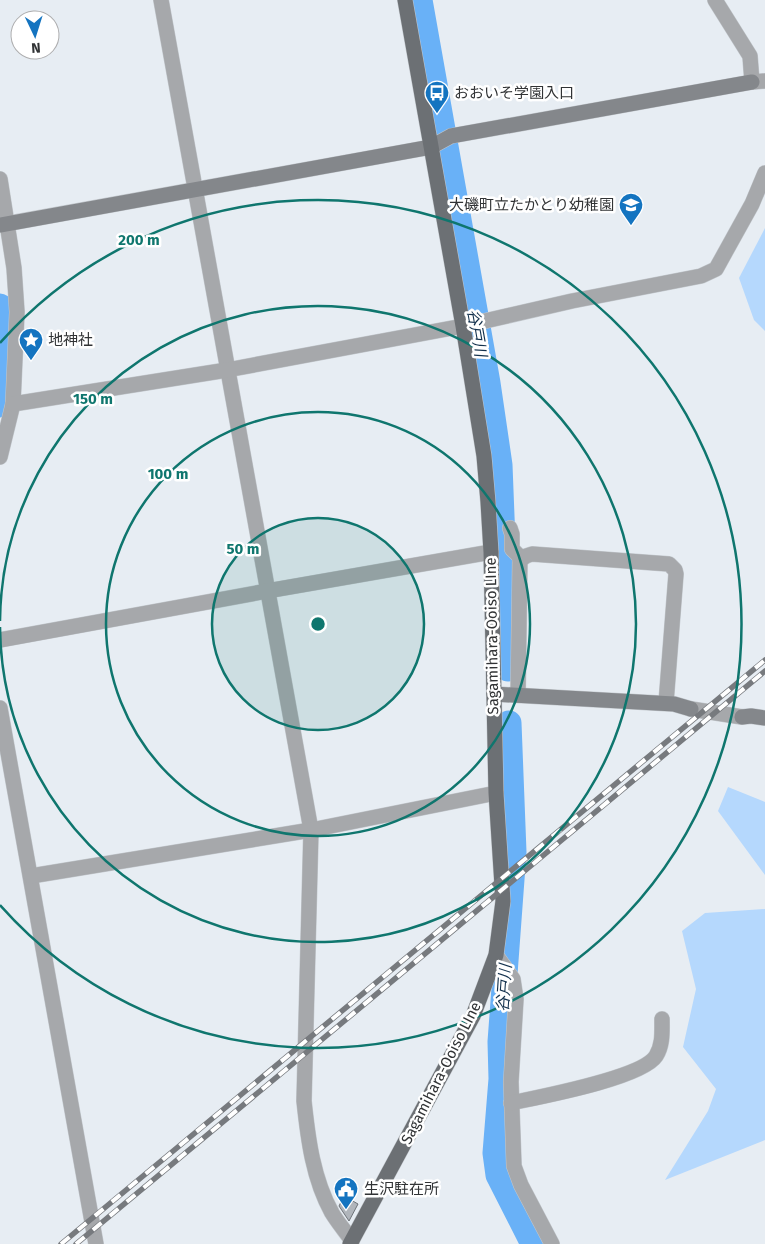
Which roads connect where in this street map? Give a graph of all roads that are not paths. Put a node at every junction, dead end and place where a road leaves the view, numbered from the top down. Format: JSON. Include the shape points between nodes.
{"nodes":[{"id":1,"x":161,"y":0,"type":"edge"},
{"id":2,"x":405,"y":0,"type":"edge"},
{"id":3,"x":715,"y":0,"type":"edge"},
{"id":4,"x":758,"y":81,"type":"edge"},
{"id":5,"x":440,"y":142,"type":"junction"},
{"id":6,"x":765,"y":173,"type":"edge"},
{"id":7,"x":0,"y":179,"type":"edge"},
{"id":8,"x":194,"y":190,"type":"junction"},
{"id":9,"x":4,"y":224,"type":"edge"},
{"id":10,"x":471,"y":324,"type":"junction"},
{"id":11,"x":227,"y":370,"type":"junction"},
{"id":12,"x":13,"y":404,"type":"junction"},
{"id":13,"x":0,"y":457,"type":"edge"},
{"id":14,"x":510,"y":528,"type":"dead end"},
{"id":15,"x":491,"y":552,"type":"junction"},
{"id":16,"x":520,"y":560,"type":"junction"},
{"id":17,"x":267,"y":590,"type":"junction"},
{"id":18,"x":0,"y":640,"type":"edge"},
{"id":19,"x":494,"y":694,"type":"junction"},
{"id":20,"x":518,"y":695,"type":"junction"},
{"id":21,"x":666,"y":703,"type":"junction"},
{"id":22,"x":0,"y":708,"type":"edge"},
{"id":23,"x":765,"y":718,"type":"edge"},
{"id":24,"x":496,"y":793,"type":"junction"},
{"id":25,"x":312,"y":830,"type":"junction"},
{"id":26,"x":31,"y":876,"type":"junction"},
{"id":27,"x":499,"y":959,"type":"junction"},
{"id":28,"x":662,"y":1019,"type":"dead end"},
{"id":29,"x":511,"y":1103,"type":"junction"},
{"id":30,"x":351,"y":1242,"type":"edge"},
{"id":31,"x":96,"y":1244,"type":"edge"},
{"id":32,"x":552,"y":1244,"type":"edge"}],
"edges":[{"from":1,"to":8,"type":"street"},
{"from":2,"to":5,"type":"main road","name":"Sagamihara-Ooiso LIne"},
{"from":3,"to":4,"type":"street","via":[[750,56]]},
{"from":4,"to":5,"type":"street"},
{"from":5,"to":8,"type":"street"},
{"from":5,"to":10,"type":"main road","name":"Sagamihara-Ooiso LIne"},
{"from":6,"to":10,"type":"street","via":[[752,204],[716,269],[701,276]]},
{"from":7,"to":9,"type":"street"},
{"from":8,"to":9,"type":"street"},
{"from":8,"to":11,"type":"street"},
{"from":9,"to":12,"type":"street","via":[[14,268],[17,312]]},
{"from":10,"to":11,"type":"street"},
{"from":10,"to":15,"type":"main road","name":"Sagamihara-Ooiso LIne"},
{"from":11,"to":12,"type":"street"},
{"from":11,"to":17,"type":"street"},
{"from":12,"to":13,"type":"street"},
{"from":14,"to":16,"type":"street","via":[[512,549]]},
{"from":15,"to":17,"type":"street"},
{"from":15,"to":19,"type":"main road","name":"Sagamihara-Ooiso LIne"},
{"from":16,"to":20,"type":"street"},
{"from":16,"to":21,"type":"street","via":[[532,554],[669,564],[673,567],[676,574]]},
{"from":17,"to":18,"type":"street"},
{"from":17,"to":25,"type":"street"},
{"from":19,"to":20,"type":"street"},
{"from":19,"to":24,"type":"main road","name":"Sagamihara-Ooiso LIne"},
{"from":20,"to":21,"type":"street"},
{"from":21,"to":23,"type":"street"},
{"from":22,"to":26,"type":"street"},
{"from":24,"to":25,"type":"street"},
{"from":24,"to":27,"type":"main road","name":"Sagamihara-Ooiso LIne","via":[[503,901]]},
{"from":25,"to":26,"type":"street"},
{"from":25,"to":30,"type":"street","via":[[304,1101],[317,1178],[332,1213]]},
{"from":26,"to":31,"type":"street"},
{"from":27,"to":29,"type":"street","via":[[513,979],[516,999]]},
{"from":27,"to":30,"type":"main road","name":"Sagamihara-Ooiso LIne","via":[[473,1016]]},
{"from":28,"to":29,"type":"street","via":[[660,1049],[648,1064],[580,1088]]},
{"from":29,"to":32,"type":"street","via":[[514,1166]]}]}
